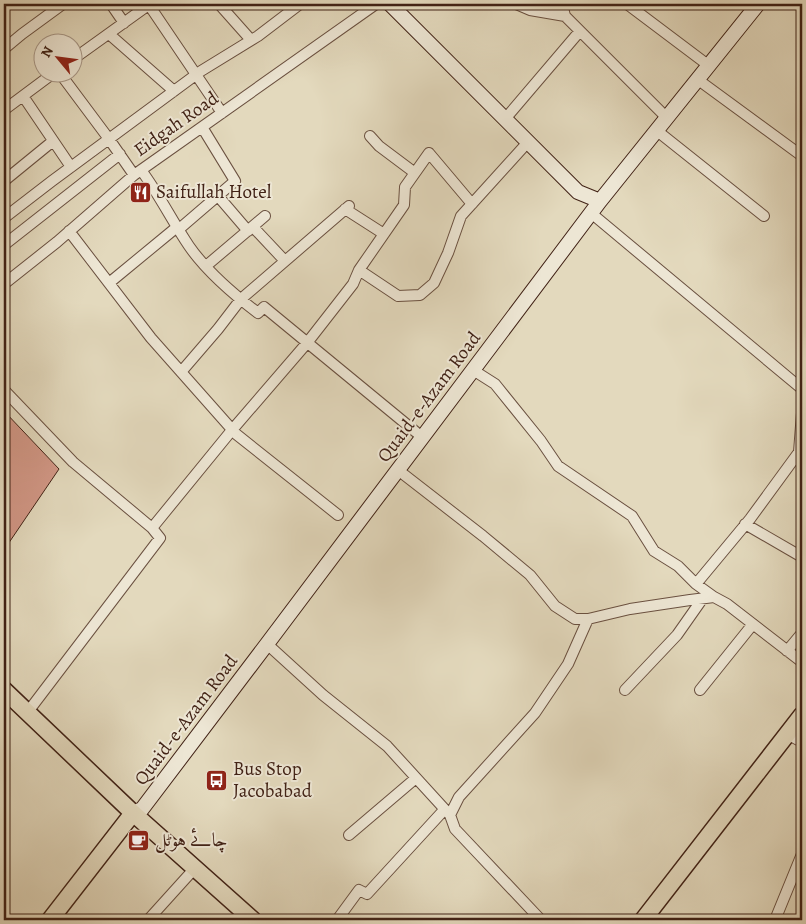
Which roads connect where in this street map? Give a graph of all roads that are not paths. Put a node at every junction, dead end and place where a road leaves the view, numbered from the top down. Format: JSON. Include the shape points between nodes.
{"nodes":[{"id":1,"x":63,"y":4,"type":"edge"},
{"id":2,"x":111,"y":4,"type":"edge"},
{"id":3,"x":150,"y":4,"type":"edge"},
{"id":4,"x":219,"y":4,"type":"edge"},
{"id":5,"x":300,"y":4,"type":"edge"},
{"id":6,"x":376,"y":4,"type":"edge"},
{"id":7,"x":390,"y":4,"type":"edge"},
{"id":8,"x":516,"y":4,"type":"edge"},
{"id":9,"x":562,"y":4,"type":"edge"},
{"id":10,"x":627,"y":4,"type":"edge"},
{"id":11,"x":758,"y":4,"type":"edge"},
{"id":12,"x":565,"y":16,"type":"junction"},
{"id":13,"x":124,"y":23,"type":"junction"},
{"id":14,"x":580,"y":31,"type":"junction"},
{"id":15,"x":109,"y":34,"type":"junction"},
{"id":16,"x":251,"y":40,"type":"junction"},
{"id":17,"x":4,"y":49,"type":"edge"},
{"id":18,"x":82,"y":53,"type":"edge"},
{"id":19,"x":708,"y":65,"type":"junction"},
{"id":20,"x":196,"y":74,"type":"junction"},
{"id":21,"x":697,"y":79,"type":"junction"},
{"id":22,"x":42,"y":82,"type":"edge"},
{"id":23,"x":66,"y":82,"type":"edge"},
{"id":24,"x":174,"y":91,"type":"junction"},
{"id":25,"x":23,"y":96,"type":"junction"},
{"id":26,"x":4,"y":110,"type":"edge"},
{"id":27,"x":222,"y":113,"type":"junction"},
{"id":28,"x":666,"y":118,"type":"junction"},
{"id":29,"x":505,"y":119,"type":"junction"},
{"id":30,"x":202,"y":127,"type":"junction"},
{"id":31,"x":656,"y":130,"type":"junction"},
{"id":32,"x":370,"y":136,"type":"dead end"},
{"id":33,"x":109,"y":139,"type":"junction"},
{"id":34,"x":53,"y":141,"type":"junction"},
{"id":35,"x":528,"y":142,"type":"junction"},
{"id":36,"x":120,"y":154,"type":"junction"},
{"id":37,"x":802,"y":156,"type":"edge"},
{"id":38,"x":71,"y":167,"type":"junction"},
{"id":39,"x":137,"y":173,"type":"junction"},
{"id":40,"x":415,"y":173,"type":"junction"},
{"id":41,"x":4,"y":181,"type":"edge"},
{"id":42,"x":218,"y":196,"type":"junction"},
{"id":43,"x":600,"y":200,"type":"junction"},
{"id":44,"x":472,"y":204,"type":"junction"},
{"id":45,"x":591,"y":212,"type":"junction"},
{"id":46,"x":265,"y":216,"type":"dead end"},
{"id":47,"x":764,"y":216,"type":"dead end"},
{"id":48,"x":4,"y":218,"type":"edge"},
{"id":49,"x":178,"y":228,"type":"junction"},
{"id":50,"x":251,"y":229,"type":"junction"},
{"id":51,"x":69,"y":231,"type":"junction"},
{"id":52,"x":384,"y":234,"type":"junction"},
{"id":53,"x":4,"y":245,"type":"edge"},
{"id":54,"x":285,"y":261,"type":"junction"},
{"id":55,"x":206,"y":266,"type":"junction"},
{"id":56,"x":360,"y":270,"type":"junction"},
{"id":57,"x":109,"y":283,"type":"junction"},
{"id":58,"x":4,"y":284,"type":"edge"},
{"id":59,"x":241,"y":299,"type":"junction"},
{"id":60,"x":307,"y":343,"type":"junction"},
{"id":61,"x":473,"y":370,"type":"junction"},
{"id":62,"x":181,"y":372,"type":"junction"},
{"id":63,"x":4,"y":390,"type":"edge"},
{"id":64,"x":802,"y":390,"type":"edge"},
{"id":65,"x":802,"y":413,"type":"edge"},
{"id":66,"x":232,"y":430,"type":"junction"},
{"id":67,"x":422,"y":438,"type":"junction"},
{"id":68,"x":801,"y":453,"type":"edge"},
{"id":69,"x":398,"y":470,"type":"junction"},
{"id":70,"x":338,"y":515,"type":"dead end"},
{"id":71,"x":746,"y":524,"type":"junction"},
{"id":72,"x":152,"y":528,"type":"junction"},
{"id":73,"x":802,"y":557,"type":"edge"},
{"id":74,"x":696,"y":584,"type":"junction"},
{"id":75,"x":714,"y":597,"type":"junction"},
{"id":76,"x":703,"y":598,"type":"junction"},
{"id":77,"x":588,"y":620,"type":"junction"},
{"id":78,"x":753,"y":624,"type":"junction"},
{"id":79,"x":802,"y":633,"type":"edge"},
{"id":80,"x":267,"y":644,"type":"junction"},
{"id":81,"x":787,"y":651,"type":"junction"},
{"id":82,"x":802,"y":662,"type":"edge"},
{"id":83,"x":4,"y":690,"type":"edge"},
{"id":84,"x":625,"y":690,"type":"dead end"},
{"id":85,"x":700,"y":690,"type":"dead end"},
{"id":86,"x":28,"y":713,"type":"junction"},
{"id":87,"x":802,"y":715,"type":"edge"},
{"id":88,"x":786,"y":734,"type":"junction"},
{"id":89,"x":802,"y":742,"type":"edge"},
{"id":90,"x":416,"y":778,"type":"junction"},
{"id":91,"x":447,"y":812,"type":"junction"},
{"id":92,"x":133,"y":813,"type":"junction"},
{"id":93,"x":349,"y":835,"type":"dead end"},
{"id":94,"x":802,"y":854,"type":"edge"},
{"id":95,"x":195,"y":868,"type":"junction"},
{"id":96,"x":246,"y":918,"type":"edge"},
{"id":97,"x":50,"y":920,"type":"edge"},
{"id":98,"x":148,"y":920,"type":"edge"},
{"id":99,"x":337,"y":920,"type":"edge"},
{"id":100,"x":541,"y":920,"type":"edge"},
{"id":101,"x":643,"y":920,"type":"edge"},
{"id":102,"x":776,"y":920,"type":"edge"}],
"edges":[{"from":1,"to":17,"type":"street"},
{"from":2,"to":13,"type":"street"},
{"from":3,"to":13,"type":"street"},
{"from":3,"to":20,"type":"street"},
{"from":4,"to":16,"type":"street"},
{"from":5,"to":16,"type":"street"},
{"from":6,"to":27,"type":"street","name":"Eidgah Road"},
{"from":7,"to":29,"type":"street"},
{"from":8,"to":12,"type":"street"},
{"from":9,"to":12,"type":"street"},
{"from":10,"to":19,"type":"street"},
{"from":11,"to":19,"type":"street","name":"Quaid-e-Azam Road"},
{"from":12,"to":14,"type":"street"},
{"from":13,"to":15,"type":"street"},
{"from":14,"to":28,"type":"street"},
{"from":14,"to":29,"type":"street"},
{"from":15,"to":18,"type":"street"},
{"from":15,"to":24,"type":"street"},
{"from":16,"to":20,"type":"street"},
{"from":19,"to":21,"type":"street","name":"Quaid-e-Azam Road"},
{"from":20,"to":24,"type":"street"},
{"from":20,"to":27,"type":"street"},
{"from":21,"to":28,"type":"street","name":"Quaid-e-Azam Road"},
{"from":21,"to":37,"type":"street"},
{"from":22,"to":25,"type":"street"},
{"from":23,"to":33,"type":"street"},
{"from":24,"to":33,"type":"street"},
{"from":25,"to":26,"type":"street"},
{"from":25,"to":34,"type":"street"},
{"from":27,"to":30,"type":"street","name":"Eidgah Road"},
{"from":28,"to":31,"type":"street","name":"Quaid-e-Azam Road"},
{"from":29,"to":35,"type":"street"},
{"from":30,"to":39,"type":"street","name":"Eidgah Road"},
{"from":30,"to":42,"type":"street","via":[[235,181]]},
{"from":31,"to":43,"type":"street","name":"Quaid-e-Azam Road"},
{"from":31,"to":47,"type":"street"},
{"from":32,"to":40,"type":"street"},
{"from":33,"to":36,"type":"street"},
{"from":33,"to":38,"type":"street"},
{"from":34,"to":38,"type":"street"},
{"from":34,"to":41,"type":"street"},
{"from":35,"to":43,"type":"street","via":[[578,192]]},
{"from":35,"to":44,"type":"street"},
{"from":36,"to":39,"type":"street"},
{"from":36,"to":53,"type":"street"},
{"from":38,"to":48,"type":"street"},
{"from":39,"to":49,"type":"street","via":[[158,196]]},
{"from":39,"to":51,"type":"street","name":"Eidgah Road"},
{"from":40,"to":44,"type":"street","via":[[429,153]]},
{"from":40,"to":52,"type":"street","via":[[405,187],[404,205]]},
{"from":42,"to":49,"type":"street"},
{"from":42,"to":50,"type":"street"},
{"from":43,"to":45,"type":"street","name":"Quaid-e-Azam Road"},
{"from":44,"to":56,"type":"street","via":[[462,216],[434,284],[420,295],[398,296]]},
{"from":45,"to":61,"type":"street","name":"Quaid-e-Azam Road"},
{"from":45,"to":64,"type":"street"},
{"from":46,"to":50,"type":"street"},
{"from":49,"to":55,"type":"street"},
{"from":49,"to":57,"type":"street"},
{"from":50,"to":54,"type":"street"},
{"from":50,"to":55,"type":"street"},
{"from":51,"to":57,"type":"street"},
{"from":51,"to":58,"type":"street","name":"Eidgah Road"},
{"from":52,"to":54,"type":"street","via":[[347,207]]},
{"from":52,"to":56,"type":"street"},
{"from":54,"to":59,"type":"street"},
{"from":55,"to":59,"type":"street"},
{"from":56,"to":60,"type":"street","via":[[353,284]]},
{"from":57,"to":62,"type":"street"},
{"from":59,"to":60,"type":"street","via":[[258,313],[264,307]]},
{"from":59,"to":62,"type":"street"},
{"from":60,"to":66,"type":"street"},
{"from":60,"to":67,"type":"street"},
{"from":61,"to":67,"type":"street","name":"Quaid-e-Azam Road"},
{"from":61,"to":74,"type":"street","via":[[495,384],[558,466],[632,516],[654,551],[678,566]]},
{"from":62,"to":66,"type":"street"},
{"from":63,"to":72,"type":"street","via":[[73,462]]},
{"from":65,"to":68,"type":"street"},
{"from":66,"to":70,"type":"street"},
{"from":66,"to":72,"type":"street"},
{"from":67,"to":69,"type":"street","name":"Quaid-e-Azam Road"},
{"from":68,"to":71,"type":"street"},
{"from":69,"to":77,"type":"street","via":[[530,575],[555,606],[574,619]]},
{"from":69,"to":80,"type":"street","name":"Quaid-e-Azam Road"},
{"from":71,"to":73,"type":"street"},
{"from":71,"to":74,"type":"street"},
{"from":72,"to":86,"type":"street","via":[[160,538]]},
{"from":74,"to":75,"type":"street"},
{"from":75,"to":76,"type":"street"},
{"from":75,"to":78,"type":"street"},
{"from":76,"to":77,"type":"street","via":[[630,609]]},
{"from":76,"to":84,"type":"street","via":[[677,635]]},
{"from":77,"to":91,"type":"street","via":[[568,664],[535,713]]},
{"from":78,"to":81,"type":"street"},
{"from":78,"to":85,"type":"street"},
{"from":79,"to":81,"type":"street"},
{"from":80,"to":90,"type":"street","via":[[323,695],[387,746]]},
{"from":80,"to":92,"type":"street","name":"Quaid-e-Azam Road","via":[[142,808]]},
{"from":81,"to":82,"type":"street"},
{"from":83,"to":86,"type":"main road"},
{"from":86,"to":92,"type":"main road"},
{"from":87,"to":88,"type":"main road"},
{"from":88,"to":89,"type":"street"},
{"from":88,"to":101,"type":"main road"},
{"from":90,"to":91,"type":"street"},
{"from":90,"to":93,"type":"street"},
{"from":91,"to":99,"type":"street","via":[[367,894],[360,890]]},
{"from":91,"to":100,"type":"street","via":[[455,829]]},
{"from":92,"to":95,"type":"main road"},
{"from":92,"to":97,"type":"main road"},
{"from":94,"to":102,"type":"street"},
{"from":95,"to":96,"type":"main road"},
{"from":95,"to":98,"type":"street"}]}
